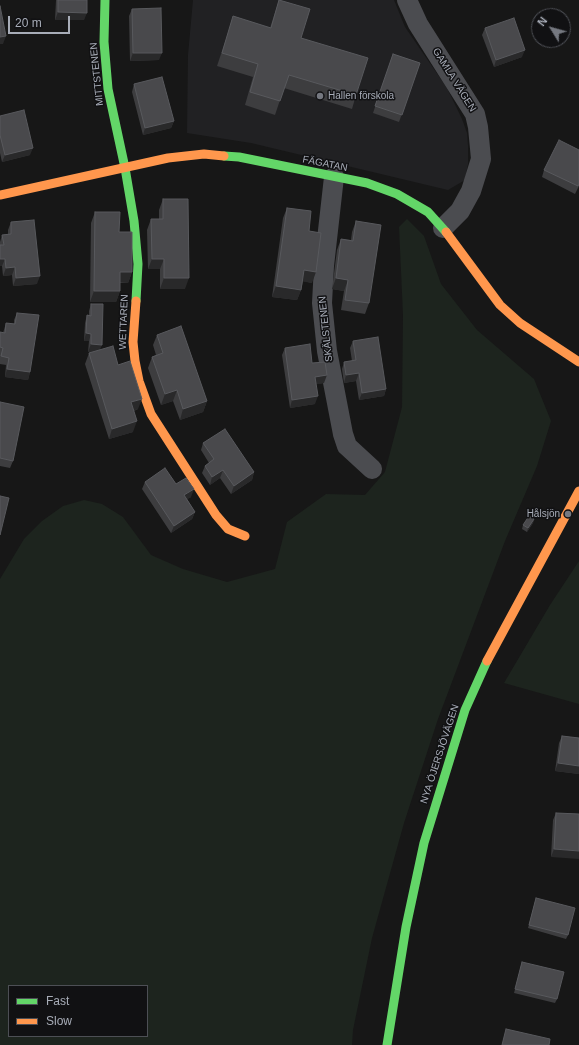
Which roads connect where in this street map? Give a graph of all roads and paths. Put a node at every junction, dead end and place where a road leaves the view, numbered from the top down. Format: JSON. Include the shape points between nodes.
{"nodes":[{"id":1,"x":105,"y":0,"type":"edge"},
{"id":2,"x":407,"y":0,"type":"edge"},
{"id":3,"x":125,"y":168,"type":"junction"},
{"id":4,"x":334,"y":177,"type":"junction"},
{"id":5,"x":0,"y":195,"type":"edge"},
{"id":6,"x":443,"y":228,"type":"junction"},
{"id":7,"x":579,"y":362,"type":"edge"},
{"id":8,"x":372,"y":469,"type":"dead end"},
{"id":9,"x":579,"y":491,"type":"edge"},
{"id":10,"x":245,"y":536,"type":"dead end"},
{"id":11,"x":387,"y":1045,"type":"edge"}],
"edges":[{"from":1,"to":3,"type":"street","name":"MITTSTENEN","via":[[104,42],[108,89]]},
{"from":2,"to":6,"type":"street","name":"GAMLA VÄGEN","via":[[418,24],[475,114],[478,126],[481,158],[471,191],[460,211]]},
{"from":3,"to":4,"type":"street","name":"FÄGATAN","via":[[168,158],[204,154],[239,158]]},
{"from":3,"to":5,"type":"street","name":"FÄGATAN"},
{"from":3,"to":10,"type":"street","name":"WETTAREN","via":[[138,264],[133,342],[140,381],[151,414],[216,515],[228,529]]},
{"from":4,"to":6,"type":"street","name":"FÄGATAN","via":[[367,183],[397,194],[428,212]]},
{"from":4,"to":8,"type":"street","name":"SKÄLSTENEN","via":[[322,303],[327,351],[347,446]]},
{"from":6,"to":7,"type":"street","name":"FÄGATAN","via":[[500,305],[520,323]]},
{"from":9,"to":11,"type":"street","name":"NYA ÖJERSJÖVÄGEN","via":[[496,642],[465,710],[424,843],[406,928]]}]}
